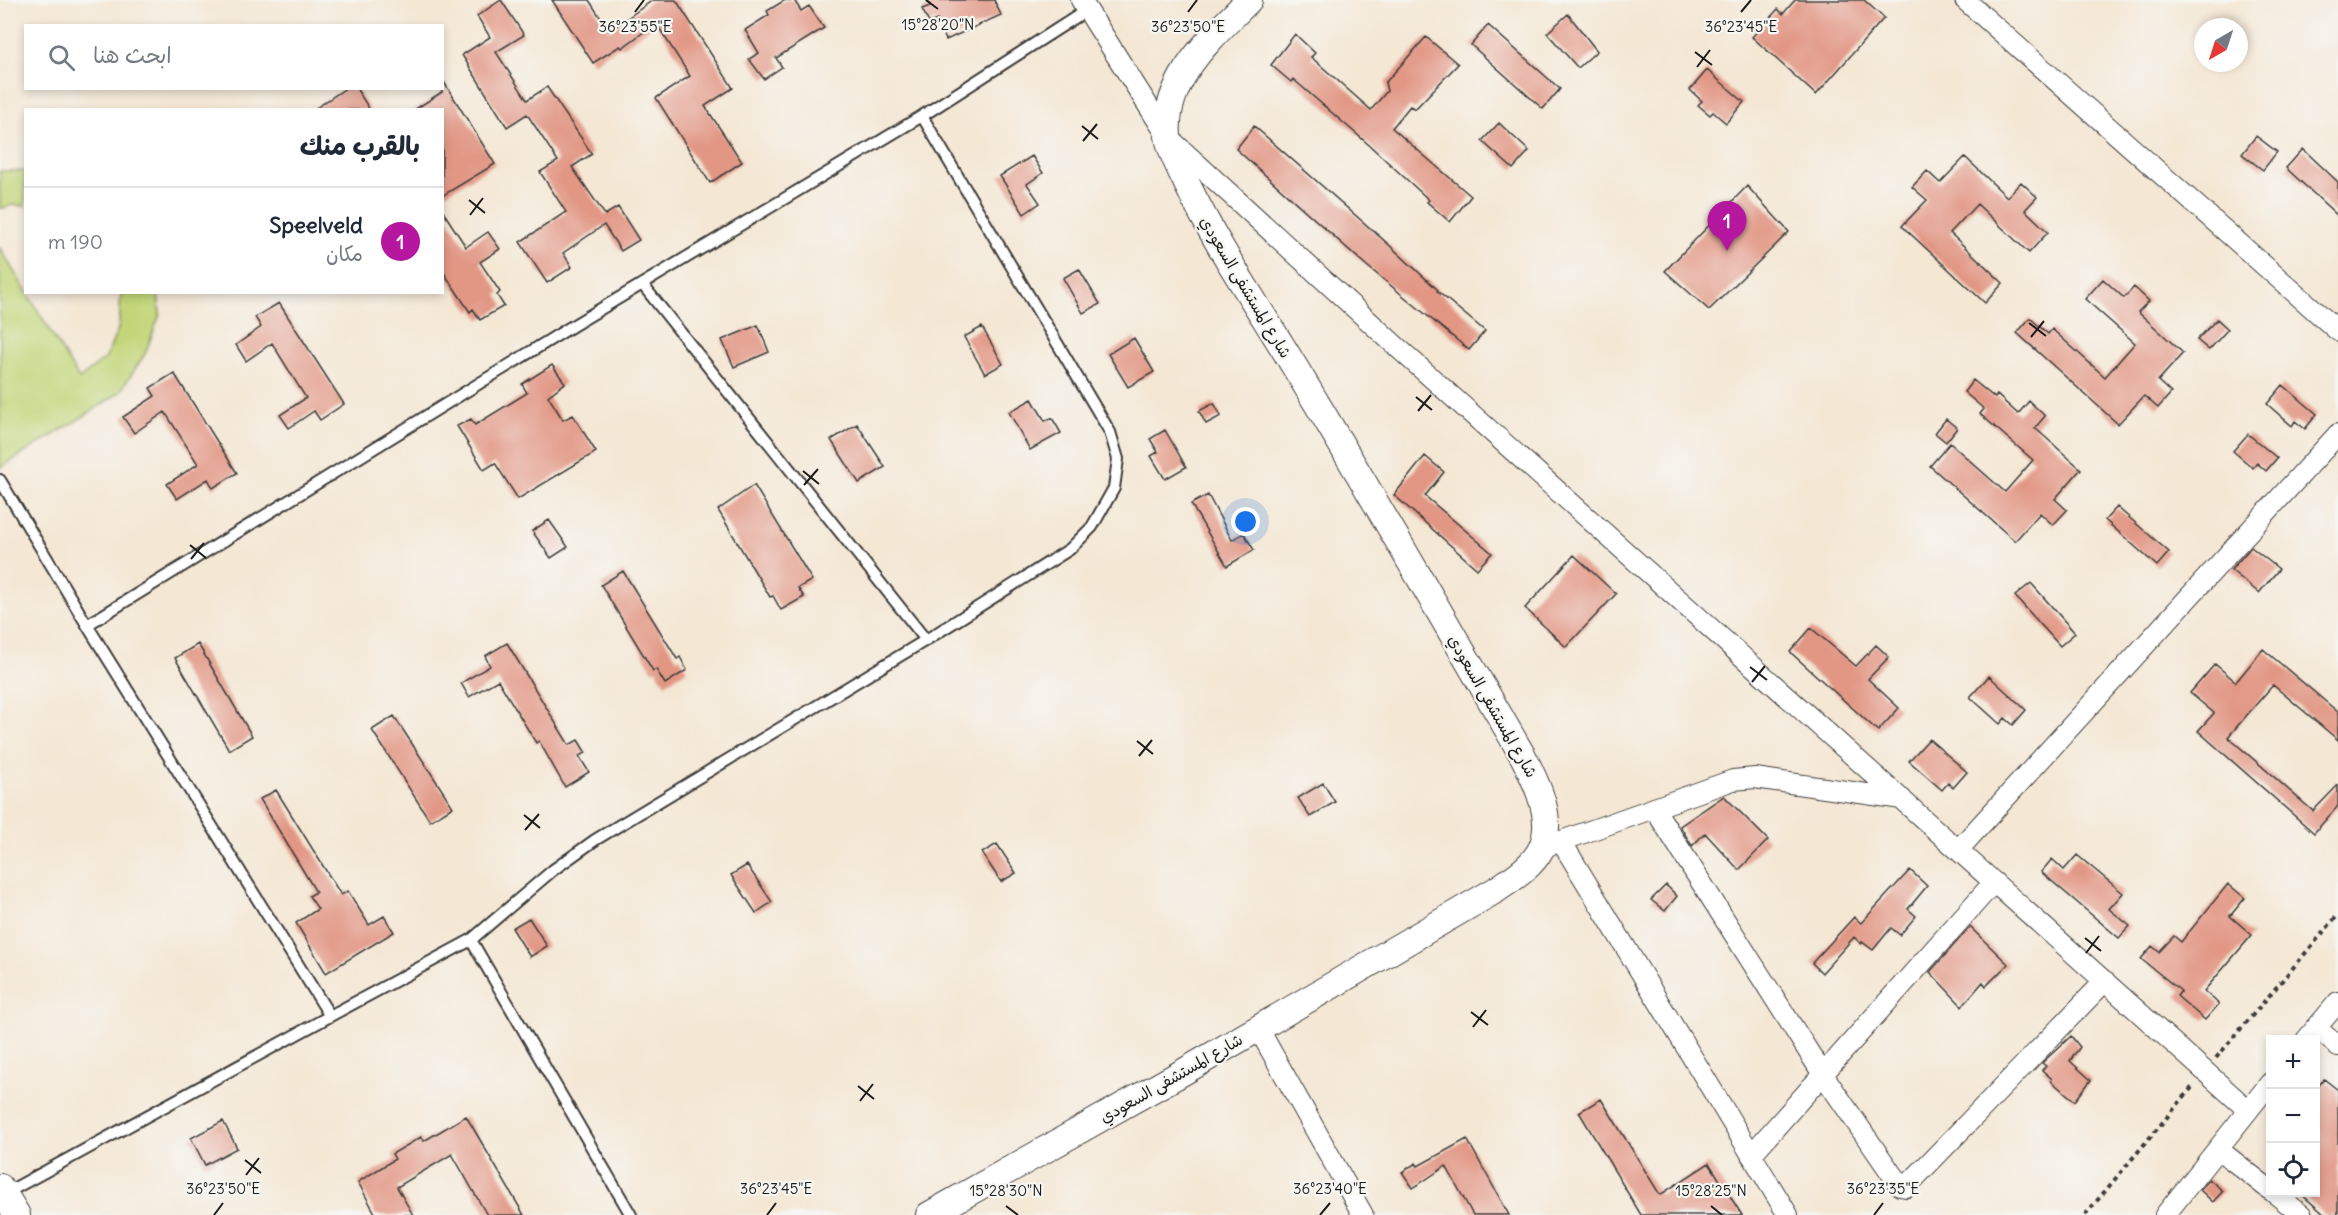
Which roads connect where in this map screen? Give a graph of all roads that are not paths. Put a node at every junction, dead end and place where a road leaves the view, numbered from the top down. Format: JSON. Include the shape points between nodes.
{"nodes":[{"id":1,"x":1249,"y":0,"type":"edge"},
{"id":2,"x":1965,"y":0,"type":"edge"},
{"id":3,"x":1084,"y":5,"type":"edge"},
{"id":4,"x":922,"y":116,"type":"junction"},
{"id":5,"x":1168,"y":137,"type":"junction"},
{"id":6,"x":642,"y":284,"type":"junction"},
{"id":7,"x":2338,"y":331,"type":"edge"},
{"id":8,"x":2338,"y":434,"type":"edge"},
{"id":9,"x":0,"y":480,"type":"edge"},
{"id":10,"x":87,"y":625,"type":"junction"},
{"id":11,"x":926,"y":640,"type":"junction"},
{"id":12,"x":1902,"y":799,"type":"junction"},
{"id":13,"x":1654,"y":808,"type":"junction"},
{"id":14,"x":1551,"y":845,"type":"junction"},
{"id":15,"x":1958,"y":850,"type":"junction"},
{"id":16,"x":1994,"y":882,"type":"junction"},
{"id":17,"x":471,"y":940,"type":"junction"},
{"id":18,"x":2105,"y":981,"type":"junction"},
{"id":19,"x":2338,"y":1002,"type":"edge"},
{"id":20,"x":330,"y":1016,"type":"junction"},
{"id":21,"x":1258,"y":1028,"type":"junction"},
{"id":22,"x":2311,"y":1034,"type":"edge"},
{"id":23,"x":2338,"y":1046,"type":"edge"},
{"id":24,"x":1822,"y":1073,"type":"junction"},
{"id":25,"x":2266,"y":1089,"type":"edge"},
{"id":26,"x":2248,"y":1110,"type":"junction"},
{"id":27,"x":2218,"y":1149,"type":"junction"},
{"id":28,"x":1751,"y":1155,"type":"junction"},
{"id":29,"x":2266,"y":1186,"type":"edge"},
{"id":30,"x":2279,"y":1197,"type":"edge"},
{"id":31,"x":5,"y":1198,"type":"edge"},
{"id":32,"x":631,"y":1215,"type":"edge"},
{"id":33,"x":929,"y":1215,"type":"edge"},
{"id":34,"x":1363,"y":1215,"type":"edge"},
{"id":35,"x":1788,"y":1215,"type":"edge"},
{"id":36,"x":2165,"y":1215,"type":"edge"},
{"id":37,"x":2301,"y":1215,"type":"edge"}],
"edges":[{"from":1,"to":5,"type":"street","via":[[1191,61],[1176,90]]},
{"from":2,"to":7,"type":"street"},
{"from":3,"to":4,"type":"lane"},
{"from":3,"to":5,"type":"street"},
{"from":4,"to":6,"type":"lane"},
{"from":4,"to":11,"type":"lane","via":[[1110,432],[1118,459],[1114,488],[1092,527],[1070,549]]},
{"from":5,"to":12,"type":"street"},
{"from":5,"to":14,"type":"street","name":"شارع المستشفى السعودي","via":[[1210,228],[1364,480],[1524,758],[1538,786]]},
{"from":6,"to":10,"type":"lane"},
{"from":6,"to":11,"type":"lane"},
{"from":8,"to":15,"type":"street"},
{"from":9,"to":10,"type":"lane"},
{"from":10,"to":20,"type":"lane"},
{"from":11,"to":17,"type":"lane","via":[[596,840],[553,870]]},
{"from":12,"to":13,"type":"street","via":[[1755,778],[1733,780]]},
{"from":12,"to":15,"type":"street"},
{"from":13,"to":14,"type":"street"},
{"from":13,"to":24,"type":"street"},
{"from":14,"to":21,"type":"street","name":"شارع المستشفى السعودي","via":[[1496,890]]},
{"from":14,"to":28,"type":"street"},
{"from":15,"to":16,"type":"street"},
{"from":16,"to":18,"type":"street"},
{"from":16,"to":24,"type":"street"},
{"from":17,"to":20,"type":"lane"},
{"from":17,"to":32,"type":"lane"},
{"from":18,"to":24,"type":"street","via":[[1906,1187],[1894,1179]]},
{"from":18,"to":26,"type":"street"},
{"from":19,"to":22,"type":"street"},
{"from":20,"to":31,"type":"lane"},
{"from":21,"to":33,"type":"street","name":"شارع المستشفى السعودي"},
{"from":21,"to":34,"type":"street"},
{"from":22,"to":23,"type":"street"},
{"from":24,"to":28,"type":"street"},
{"from":25,"to":26,"type":"street"},
{"from":26,"to":27,"type":"street"},
{"from":27,"to":29,"type":"street"},
{"from":27,"to":36,"type":"street"},
{"from":28,"to":35,"type":"street"},
{"from":30,"to":37,"type":"street"}]}
